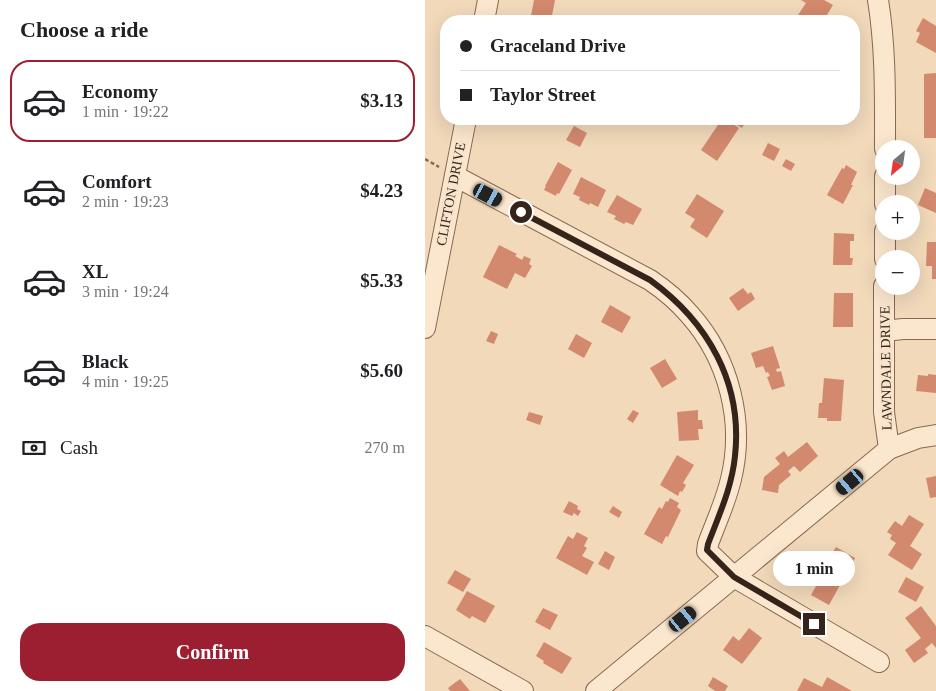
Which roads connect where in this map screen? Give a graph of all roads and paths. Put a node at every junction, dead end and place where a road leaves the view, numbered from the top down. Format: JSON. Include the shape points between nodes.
{"nodes":[{"id":1,"x":488,"y":0,"type":"edge"},
{"id":2,"x":878,"y":0,"type":"edge"},
{"id":3,"x":485,"y":15,"type":"edge"},
{"id":4,"x":465,"y":125,"type":"edge"},
{"id":5,"x":885,"y":140,"type":"edge"},
{"id":6,"x":455,"y":176,"type":"junction"},
{"id":7,"x":885,"y":295,"type":"edge"},
{"id":8,"x":425,"y":328,"type":"edge"},
{"id":9,"x":936,"y":329,"type":"edge"},
{"id":10,"x":884,"y":331,"type":"junction"},
{"id":11,"x":936,"y":435,"type":"edge"},
{"id":12,"x":889,"y":449,"type":"junction"},
{"id":13,"x":734,"y":577,"type":"junction"},
{"id":14,"x":425,"y":636,"type":"edge"},
{"id":15,"x":879,"y":662,"type":"dead end"},
{"id":16,"x":523,"y":691,"type":"edge"},
{"id":17,"x":595,"y":691,"type":"edge"}],
"edges":[{"from":1,"to":3,"type":"street"},
{"from":2,"to":5,"type":"street","via":[[883,29]]},
{"from":4,"to":6,"type":"street","name":"CLIFTON DRIVE"},
{"from":6,"to":8,"type":"street","name":"CLIFTON DRIVE"},
{"from":6,"to":13,"type":"street","via":[[650,280],[679,304],[703,331],[718,356],[727,381],[736,434],[731,478],[707,550]]},
{"from":7,"to":10,"type":"street","name":"LAWNDALE DRIVE"},
{"from":9,"to":10,"type":"street"},
{"from":10,"to":12,"type":"street","name":"LAWNDALE DRIVE","via":[[884,412]]},
{"from":11,"to":12,"type":"street"},
{"from":12,"to":13,"type":"street"},
{"from":13,"to":15,"type":"street"},
{"from":13,"to":17,"type":"street"},
{"from":14,"to":16,"type":"street"}]}
